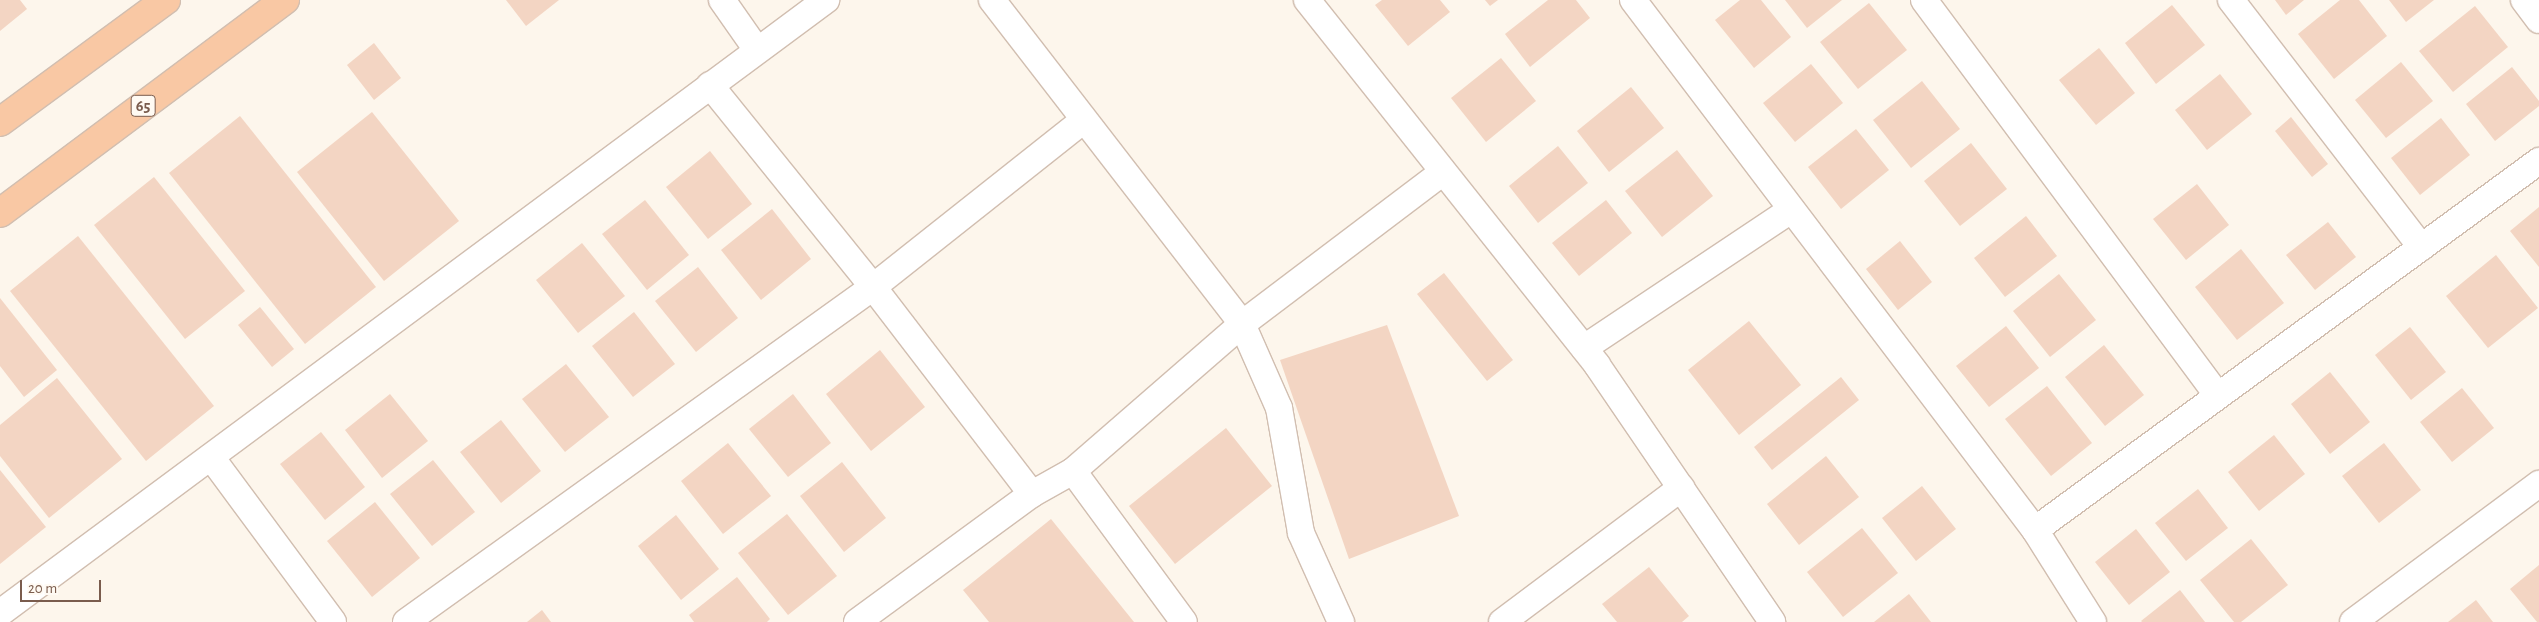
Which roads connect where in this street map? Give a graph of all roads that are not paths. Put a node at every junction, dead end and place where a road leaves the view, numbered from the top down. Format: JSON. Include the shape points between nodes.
{"nodes":[{"id":1,"x":166,"y":0,"type":"edge"},
{"id":2,"x":285,"y":0,"type":"edge"},
{"id":3,"x":722,"y":0,"type":"edge"},
{"id":4,"x":826,"y":0,"type":"edge"},
{"id":5,"x":992,"y":0,"type":"edge"},
{"id":6,"x":1307,"y":0,"type":"edge"},
{"id":7,"x":1924,"y":0,"type":"edge"},
{"id":8,"x":2230,"y":0,"type":"edge"},
{"id":9,"x":2524,"y":0,"type":"edge"},
{"id":10,"x":1636,"y":1,"type":"edge"},
{"id":11,"x":2539,"y":20,"type":"edge"},
{"id":12,"x":758,"y":50,"type":"junction"},
{"id":13,"x":710,"y":85,"type":"junction"},
{"id":14,"x":1084,"y":120,"type":"junction"},
{"id":15,"x":0,"y":122,"type":"edge"},
{"id":16,"x":2539,"y":161,"type":"edge"},
{"id":17,"x":1443,"y":172,"type":"junction"},
{"id":18,"x":1791,"y":210,"type":"junction"},
{"id":19,"x":0,"y":213,"type":"edge"},
{"id":20,"x":2421,"y":247,"type":"junction"},
{"id":21,"x":873,"y":287,"type":"junction"},
{"id":22,"x":1242,"y":324,"type":"junction"},
{"id":23,"x":1584,"y":348,"type":"junction"},
{"id":24,"x":2218,"y":395,"type":"junction"},
{"id":25,"x":211,"y":457,"type":"junction"},
{"id":26,"x":1073,"y":471,"type":"junction"},
{"id":27,"x":2539,"y":484,"type":"edge"},
{"id":28,"x":1681,"y":488,"type":"junction"},
{"id":29,"x":1032,"y":494,"type":"junction"},
{"id":30,"x":2035,"y":530,"type":"junction"},
{"id":31,"x":0,"y":614,"type":"edge"},
{"id":32,"x":2361,"y":620,"type":"edge"},
{"id":33,"x":333,"y":622,"type":"edge"},
{"id":34,"x":406,"y":622,"type":"edge"},
{"id":35,"x":857,"y":622,"type":"edge"},
{"id":36,"x":1184,"y":622,"type":"edge"},
{"id":37,"x":1340,"y":622,"type":"edge"},
{"id":38,"x":1502,"y":622,"type":"edge"},
{"id":39,"x":1772,"y":622,"type":"edge"},
{"id":40,"x":2094,"y":622,"type":"edge"}],
"edges":[{"from":1,"to":15,"type":"highway"},
{"from":2,"to":19,"type":"highway","number":"65"},
{"from":3,"to":12,"type":"street"},
{"from":4,"to":12,"type":"street"},
{"from":5,"to":14,"type":"street"},
{"from":6,"to":17,"type":"street"},
{"from":7,"to":24,"type":"street"},
{"from":8,"to":20,"type":"street"},
{"from":9,"to":11,"type":"street"},
{"from":10,"to":18,"type":"street"},
{"from":12,"to":13,"type":"street"},
{"from":13,"to":21,"type":"street"},
{"from":13,"to":25,"type":"street"},
{"from":14,"to":21,"type":"street"},
{"from":14,"to":22,"type":"street"},
{"from":16,"to":20,"type":"street"},
{"from":17,"to":22,"type":"street"},
{"from":17,"to":23,"type":"street"},
{"from":18,"to":23,"type":"street"},
{"from":18,"to":30,"type":"street"},
{"from":20,"to":24,"type":"street"},
{"from":21,"to":29,"type":"street"},
{"from":21,"to":34,"type":"street"},
{"from":22,"to":26,"type":"street"},
{"from":22,"to":37,"type":"street","via":[[1279,408],[1301,533]]},
{"from":23,"to":28,"type":"street"},
{"from":24,"to":30,"type":"street"},
{"from":25,"to":31,"type":"street"},
{"from":25,"to":33,"type":"street"},
{"from":26,"to":29,"type":"street"},
{"from":26,"to":36,"type":"street"},
{"from":27,"to":32,"type":"street"},
{"from":28,"to":38,"type":"street"},
{"from":28,"to":39,"type":"street"},
{"from":29,"to":35,"type":"street"},
{"from":30,"to":40,"type":"street"}]}
